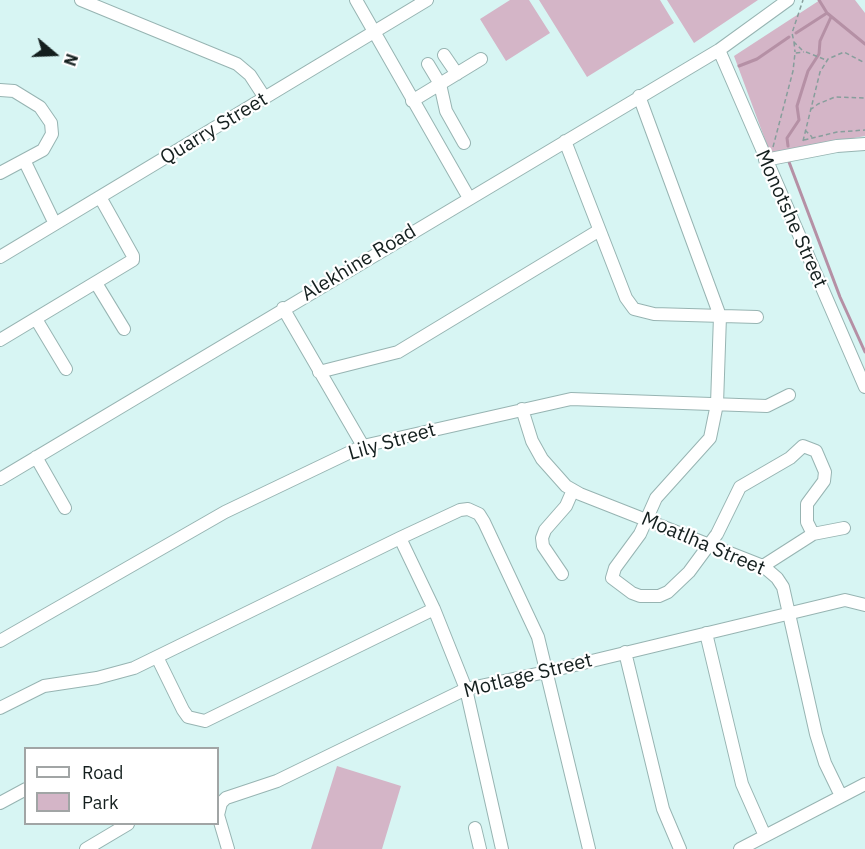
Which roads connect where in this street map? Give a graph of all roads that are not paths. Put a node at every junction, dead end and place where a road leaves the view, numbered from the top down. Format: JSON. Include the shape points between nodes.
{"nodes":[{"id":1,"x":81,"y":0,"type":"edge"},
{"id":2,"x":356,"y":0,"type":"edge"},
{"id":3,"x":427,"y":0,"type":"edge"},
{"id":4,"x":788,"y":0,"type":"edge"},
{"id":5,"x":373,"y":33,"type":"junction"},
{"id":6,"x":719,"y":50,"type":"junction"},
{"id":7,"x":444,"y":55,"type":"dead end"},
{"id":8,"x":481,"y":59,"type":"dead end"},
{"id":9,"x":428,"y":64,"type":"dead end"},
{"id":10,"x":457,"y":74,"type":"junction"},
{"id":11,"x":440,"y":84,"type":"junction"},
{"id":12,"x":0,"y":90,"type":"edge"},
{"id":13,"x":639,"y":96,"type":"junction"},
{"id":14,"x":265,"y":98,"type":"junction"},
{"id":15,"x":412,"y":101,"type":"junction"},
{"id":16,"x":565,"y":141,"type":"junction"},
{"id":17,"x":464,"y":143,"type":"dead end"},
{"id":18,"x":865,"y":144,"type":"edge"},
{"id":19,"x":769,"y":159,"type":"junction"},
{"id":20,"x":25,"y":162,"type":"junction"},
{"id":21,"x":0,"y":173,"type":"edge"},
{"id":22,"x":100,"y":197,"type":"junction"},
{"id":23,"x":469,"y":198,"type":"junction"},
{"id":24,"x":55,"y":224,"type":"junction"},
{"id":25,"x":598,"y":231,"type":"junction"},
{"id":26,"x":0,"y":257,"type":"edge"},
{"id":27,"x":96,"y":283,"type":"junction"},
{"id":28,"x":283,"y":308,"type":"junction"},
{"id":29,"x":720,"y":316,"type":"junction"},
{"id":30,"x":757,"y":318,"type":"dead end"},
{"id":31,"x":36,"y":319,"type":"junction"},
{"id":32,"x":124,"y":329,"type":"dead end"},
{"id":33,"x":0,"y":340,"type":"edge"},
{"id":34,"x":66,"y":369,"type":"dead end"},
{"id":35,"x":319,"y":372,"type":"junction"},
{"id":36,"x":865,"y":387,"type":"edge"},
{"id":37,"x":789,"y":396,"type":"dead end"},
{"id":38,"x":717,"y":404,"type":"junction"},
{"id":39,"x":522,"y":409,"type":"junction"},
{"id":40,"x":363,"y":446,"type":"junction"},
{"id":41,"x":36,"y":457,"type":"junction"},
{"id":42,"x":0,"y":479,"type":"edge"},
{"id":43,"x":573,"y":490,"type":"junction"},
{"id":44,"x":65,"y":508,"type":"dead end"},
{"id":45,"x":646,"y":521,"type":"junction"},
{"id":46,"x":844,"y":528,"type":"dead end"},
{"id":47,"x":813,"y":534,"type":"junction"},
{"id":48,"x":400,"y":538,"type":"junction"},
{"id":49,"x":708,"y":545,"type":"junction"},
{"id":50,"x":763,"y":566,"type":"junction"},
{"id":51,"x":562,"y":574,"type":"dead end"},
{"id":52,"x":865,"y":605,"type":"edge"},
{"id":53,"x":434,"y":609,"type":"junction"},
{"id":54,"x":789,"y":613,"type":"junction"},
{"id":55,"x":706,"y":633,"type":"junction"},
{"id":56,"x":0,"y":641,"type":"edge"},
{"id":57,"x":625,"y":652,"type":"junction"},
{"id":58,"x":157,"y":657,"type":"junction"},
{"id":59,"x":546,"y":672,"type":"junction"},
{"id":60,"x":466,"y":689,"type":"junction"},
{"id":61,"x":0,"y":708,"type":"edge"},
{"id":62,"x":865,"y":784,"type":"edge"},
{"id":63,"x":24,"y":790,"type":"edge"},
{"id":64,"x":841,"y":796,"type":"junction"},
{"id":65,"x":0,"y":803,"type":"edge"},
{"id":66,"x":219,"y":811,"type":"edge"},
{"id":67,"x":219,"y":818,"type":"edge"},
{"id":68,"x":126,"y":825,"type":"edge"},
{"id":69,"x":475,"y":828,"type":"dead end"},
{"id":70,"x":765,"y":836,"type":"junction"},
{"id":71,"x":86,"y":849,"type":"edge"},
{"id":72,"x":228,"y":849,"type":"edge"},
{"id":73,"x":480,"y":849,"type":"edge"},
{"id":74,"x":502,"y":849,"type":"edge"},
{"id":75,"x":589,"y":849,"type":"edge"},
{"id":76,"x":680,"y":849,"type":"edge"},
{"id":77,"x":740,"y":849,"type":"edge"}],
"edges":[{"from":1,"to":14,"type":"street","via":[[237,64],[250,75]]},
{"from":2,"to":5,"type":"street"},
{"from":3,"to":5,"type":"street","name":"Quarry Street"},
{"from":4,"to":6,"type":"street","name":"Alekhine Road"},
{"from":5,"to":14,"type":"street","name":"Quarry Street"},
{"from":5,"to":15,"type":"street"},
{"from":6,"to":13,"type":"street","name":"Alekhine Road"},
{"from":6,"to":19,"type":"street","name":"Monotshe Street"},
{"from":7,"to":10,"type":"street"},
{"from":8,"to":10,"type":"street"},
{"from":9,"to":11,"type":"street"},
{"from":10,"to":11,"type":"street"},
{"from":11,"to":15,"type":"street"},
{"from":11,"to":17,"type":"street","via":[[446,111]]},
{"from":12,"to":20,"type":"street","via":[[23,96],[40,107],[51,123],[49,143]]},
{"from":13,"to":16,"type":"street","name":"Alekhine Road"},
{"from":13,"to":29,"type":"street"},
{"from":14,"to":22,"type":"street","name":"Quarry Street"},
{"from":15,"to":23,"type":"street"},
{"from":16,"to":23,"type":"street","name":"Alekhine Road"},
{"from":16,"to":25,"type":"street"},
{"from":18,"to":19,"type":"street","via":[[804,146]]},
{"from":19,"to":36,"type":"street","name":"Monotshe Street"},
{"from":20,"to":21,"type":"street"},
{"from":20,"to":24,"type":"street"},
{"from":22,"to":24,"type":"street","name":"Quarry Street"},
{"from":22,"to":27,"type":"street","via":[[134,258]]},
{"from":23,"to":28,"type":"street","name":"Alekhine Road"},
{"from":24,"to":26,"type":"street","name":"Quarry Street"},
{"from":25,"to":29,"type":"street","via":[[634,309],[654,314]]},
{"from":25,"to":35,"type":"street","via":[[398,352]]},
{"from":27,"to":31,"type":"street"},
{"from":27,"to":32,"type":"street"},
{"from":28,"to":35,"type":"street"},
{"from":28,"to":41,"type":"street","name":"Alekhine Road"},
{"from":29,"to":30,"type":"street"},
{"from":29,"to":38,"type":"street"},
{"from":31,"to":33,"type":"street"},
{"from":31,"to":34,"type":"street"},
{"from":35,"to":40,"type":"street"},
{"from":37,"to":38,"type":"street","name":"Lily Street","via":[[767,406]]},
{"from":38,"to":39,"type":"street","name":"Lily Street","via":[[571,399]]},
{"from":38,"to":45,"type":"street","via":[[710,438],[665,486]]},
{"from":39,"to":40,"type":"street","name":"Lily Street"},
{"from":39,"to":43,"type":"street","name":"Moatlha Street","via":[[542,459]]},
{"from":40,"to":56,"type":"street","name":"Lily Street","via":[[225,512]]},
{"from":41,"to":42,"type":"street","name":"Alekhine Road"},
{"from":41,"to":44,"type":"street"},
{"from":43,"to":45,"type":"street","name":"Moatlha Street"},
{"from":43,"to":51,"type":"street","via":[[542,538],[543,546]]},
{"from":45,"to":49,"type":"street","name":"Moatlha Street"},
{"from":45,"to":49,"type":"street","via":[[613,573],[616,583],[632,593],[659,596],[668,592],[689,572]]},
{"from":46,"to":47,"type":"street"},
{"from":47,"to":49,"type":"street","via":[[807,522],[807,504],[824,481],[825,472],[816,451],[803,446],[740,487],[722,526]]},
{"from":47,"to":50,"type":"street"},
{"from":48,"to":53,"type":"street"},
{"from":48,"to":58,"type":"street"},
{"from":48,"to":59,"type":"street","via":[[460,510],[476,512],[530,615]]},
{"from":49,"to":50,"type":"street","name":"Moatlha Street"},
{"from":50,"to":54,"type":"street","name":"Moatlha Street","via":[[783,587]]},
{"from":52,"to":54,"type":"street","name":"Motlage Street","via":[[846,600]]},
{"from":53,"to":58,"type":"street","via":[[205,721],[188,717]]},
{"from":53,"to":60,"type":"street"},
{"from":54,"to":55,"type":"street","name":"Motlage Street"},
{"from":54,"to":64,"type":"street","name":"Moatlha Street","via":[[816,734]]},
{"from":55,"to":57,"type":"street","name":"Motlage Street"},
{"from":55,"to":70,"type":"street","via":[[742,784]]},
{"from":57,"to":59,"type":"street","name":"Motlage Street"},
{"from":57,"to":76,"type":"street","via":[[663,809]]},
{"from":58,"to":61,"type":"street","via":[[118,673],[44,686]]},
{"from":59,"to":60,"type":"street","name":"Motlage Street"},
{"from":59,"to":75,"type":"street"},
{"from":60,"to":66,"type":"street","name":"Motlage Street","via":[[277,781],[226,798]]},
{"from":60,"to":74,"type":"street"},
{"from":62,"to":64,"type":"street"},
{"from":63,"to":65,"type":"street"},
{"from":64,"to":70,"type":"street"},
{"from":67,"to":72,"type":"street","name":"Motlage Street"},
{"from":68,"to":71,"type":"street"},
{"from":69,"to":73,"type":"street"},
{"from":70,"to":77,"type":"street"}]}
